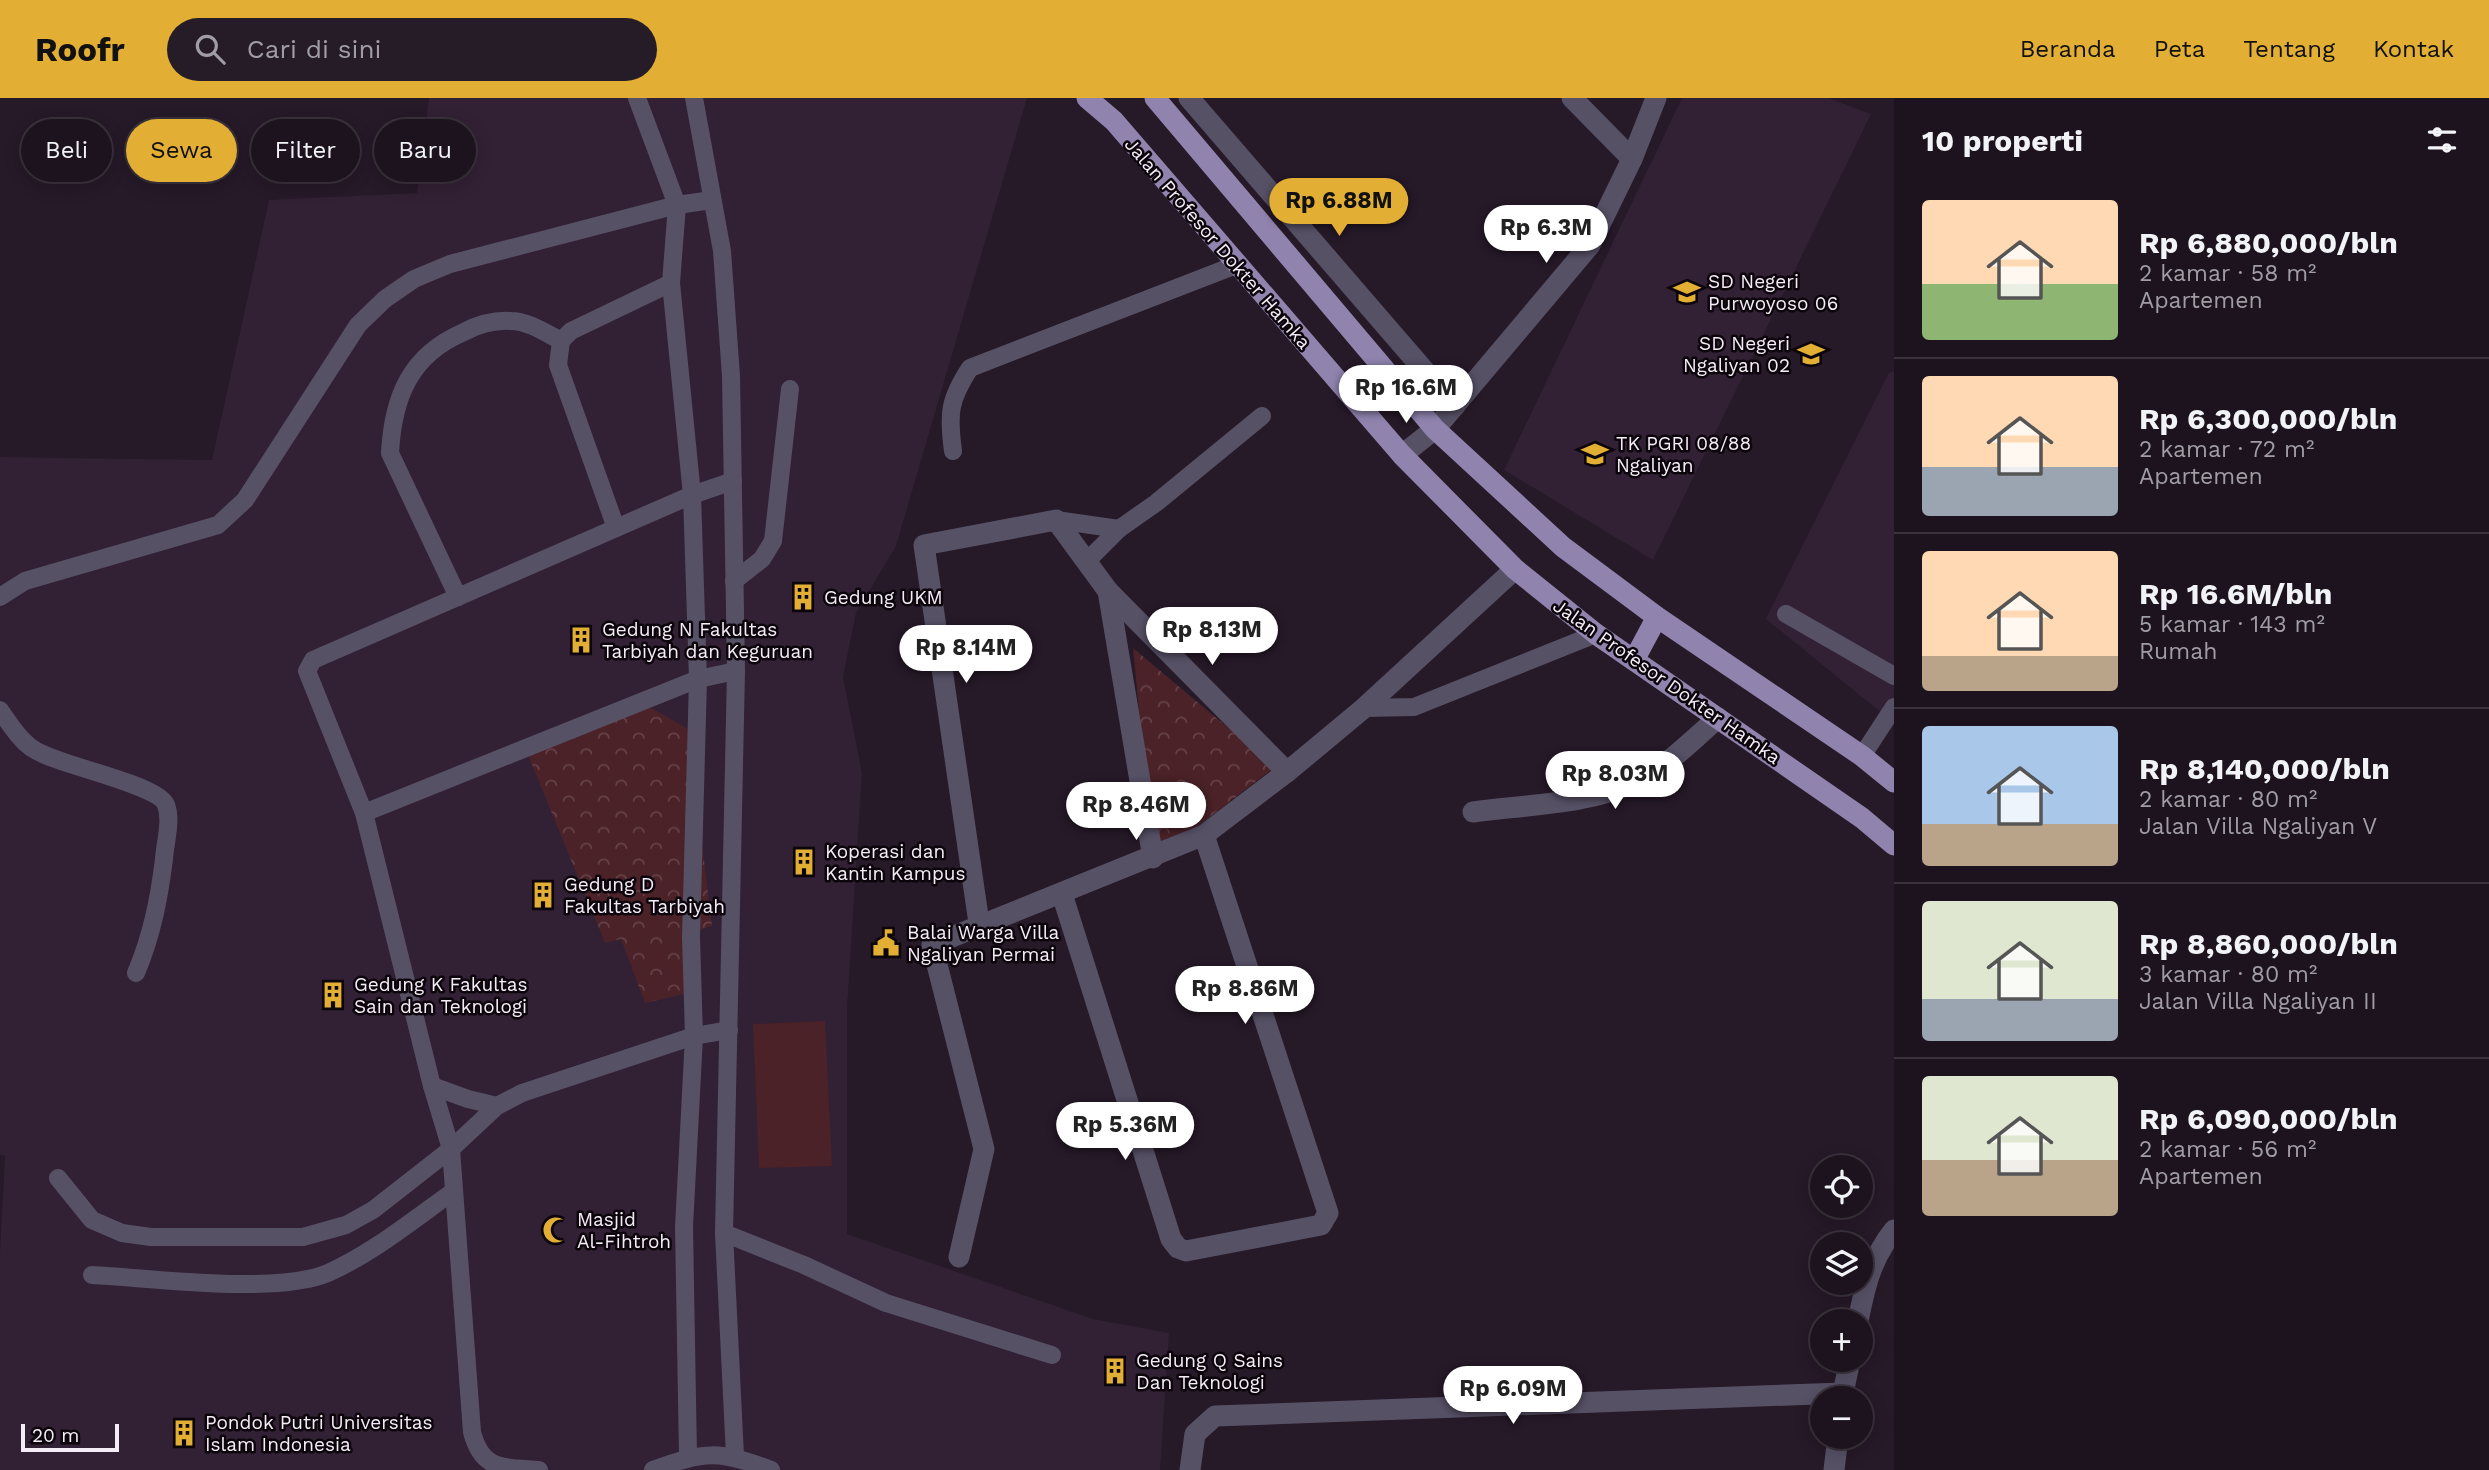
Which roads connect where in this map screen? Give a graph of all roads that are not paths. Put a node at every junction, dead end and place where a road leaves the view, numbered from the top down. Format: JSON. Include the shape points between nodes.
{"nodes":[{"id":1,"x":637,"y":98,"type":"edge"},
{"id":2,"x":694,"y":98,"type":"edge"},
{"id":3,"x":1087,"y":98,"type":"edge"},
{"id":4,"x":1155,"y":98,"type":"edge"},
{"id":5,"x":1189,"y":98,"type":"edge"},
{"id":6,"x":1572,"y":98,"type":"edge"},
{"id":7,"x":1656,"y":98,"type":"edge"},
{"id":8,"x":1632,"y":159,"type":"junction"},
{"id":9,"x":712,"y":200,"type":"junction"},
{"id":10,"x":677,"y":205,"type":"junction"},
{"id":11,"x":1236,"y":265,"type":"junction"},
{"id":12,"x":671,"y":284,"type":"junction"},
{"id":13,"x":561,"y":341,"type":"junction"},
{"id":14,"x":790,"y":389,"type":"dead end"},
{"id":15,"x":1455,"y":406,"type":"junction"},
{"id":16,"x":1262,"y":416,"type":"dead end"},
{"id":17,"x":1435,"y":429,"type":"junction"},
{"id":18,"x":953,"y":451,"type":"dead end"},
{"id":19,"x":1402,"y":454,"type":"junction"},
{"id":20,"x":733,"y":481,"type":"junction"},
{"id":21,"x":692,"y":495,"type":"junction"},
{"id":22,"x":1056,"y":520,"type":"junction"},
{"id":23,"x":616,"y":528,"type":"junction"},
{"id":24,"x":1119,"y":529,"type":"junction"},
{"id":25,"x":1088,"y":561,"type":"junction"},
{"id":26,"x":1515,"y":569,"type":"junction"},
{"id":27,"x":734,"y":581,"type":"junction"},
{"id":28,"x":1108,"y":591,"type":"junction"},
{"id":29,"x":0,"y":597,"type":"edge"},
{"id":30,"x":458,"y":597,"type":"junction"},
{"id":31,"x":1786,"y":614,"type":"dead end"},
{"id":32,"x":1657,"y":617,"type":"junction"},
{"id":33,"x":1596,"y":635,"type":"junction"},
{"id":34,"x":1634,"y":660,"type":"junction"},
{"id":35,"x":736,"y":671,"type":"junction"},
{"id":36,"x":1894,"y":676,"type":"edge"},
{"id":37,"x":698,"y":679,"type":"junction"},
{"id":38,"x":1894,"y":707,"type":"edge"},
{"id":39,"x":1364,"y":708,"type":"junction"},
{"id":40,"x":0,"y":710,"type":"edge"},
{"id":41,"x":1718,"y":718,"type":"junction"},
{"id":42,"x":1862,"y":756,"type":"junction"},
{"id":43,"x":1287,"y":772,"type":"junction"},
{"id":44,"x":1894,"y":782,"type":"edge"},
{"id":45,"x":1473,"y":811,"type":"dead end"},
{"id":46,"x":364,"y":813,"type":"junction"},
{"id":47,"x":1204,"y":835,"type":"junction"},
{"id":48,"x":1894,"y":845,"type":"edge"},
{"id":49,"x":1153,"y":858,"type":"junction"},
{"id":50,"x":1062,"y":894,"type":"junction"},
{"id":51,"x":979,"y":923,"type":"junction"},
{"id":52,"x":136,"y":973,"type":"dead end"},
{"id":53,"x":729,"y":1030,"type":"junction"},
{"id":54,"x":694,"y":1036,"type":"junction"},
{"id":55,"x":432,"y":1086,"type":"junction"},
{"id":56,"x":497,"y":1105,"type":"junction"},
{"id":57,"x":451,"y":1149,"type":"junction"},
{"id":58,"x":58,"y":1178,"type":"dead end"},
{"id":59,"x":454,"y":1191,"type":"junction"},
{"id":60,"x":373,"y":1210,"type":"junction"},
{"id":61,"x":1894,"y":1230,"type":"edge"},
{"id":62,"x":724,"y":1233,"type":"junction"},
{"id":63,"x":384,"y":1239,"type":"junction"},
{"id":64,"x":959,"y":1257,"type":"dead end"},
{"id":65,"x":92,"y":1275,"type":"dead end"},
{"id":66,"x":1861,"y":1309,"type":"edge"},
{"id":67,"x":1052,"y":1355,"type":"dead end"},
{"id":68,"x":1810,"y":1397,"type":"edge"},
{"id":69,"x":1837,"y":1449,"type":"edge"},
{"id":70,"x":688,"y":1456,"type":"junction"},
{"id":71,"x":735,"y":1456,"type":"junction"},
{"id":72,"x":539,"y":1470,"type":"edge"},
{"id":73,"x":653,"y":1470,"type":"edge"},
{"id":74,"x":771,"y":1470,"type":"edge"},
{"id":75,"x":1190,"y":1470,"type":"edge"},
{"id":76,"x":1835,"y":1470,"type":"edge"}],
"edges":[{"from":1,"to":10,"type":"lane"},
{"from":2,"to":9,"type":"lane"},
{"from":3,"to":11,"type":"main road","name":"Jalan Profesor Dokter Hamka","via":[[1114,121]]},
{"from":4,"to":17,"type":"main road"},
{"from":5,"to":15,"type":"street"},
{"from":6,"to":8,"type":"street"},
{"from":7,"to":8,"type":"street"},
{"from":8,"to":15,"type":"street","via":[[1590,245]]},
{"from":9,"to":10,"type":"lane"},
{"from":9,"to":20,"type":"lane","via":[[722,251]]},
{"from":10,"to":12,"type":"lane"},
{"from":10,"to":29,"type":"lane","via":[[450,264],[414,279],[358,325],[245,500],[218,525],[25,581]]},
{"from":11,"to":18,"type":"lane","via":[[970,368],[954,393]]},
{"from":11,"to":19,"type":"main road","name":"Jalan Profesor Dokter Hamka"},
{"from":12,"to":13,"type":"lane","via":[[571,331]]},
{"from":12,"to":21,"type":"lane"},
{"from":13,"to":23,"type":"lane","via":[[558,365]]},
{"from":13,"to":30,"type":"lane","via":[[513,320],[485,322],[443,341],[413,368],[401,394],[390,453]]},
{"from":14,"to":27,"type":"lane","via":[[773,541],[762,559]]},
{"from":15,"to":17,"type":"street"},
{"from":16,"to":24,"type":"lane"},
{"from":17,"to":19,"type":"street"},
{"from":17,"to":32,"type":"main road","via":[[1563,547]]},
{"from":19,"to":26,"type":"main road","name":"Jalan Profesor Dokter Hamka"},
{"from":20,"to":21,"type":"lane"},
{"from":20,"to":27,"type":"lane"},
{"from":21,"to":23,"type":"lane"},
{"from":21,"to":37,"type":"lane"},
{"from":22,"to":24,"type":"lane"},
{"from":22,"to":25,"type":"street"},
{"from":22,"to":51,"type":"street","via":[[924,545]]},
{"from":23,"to":30,"type":"lane"},
{"from":24,"to":25,"type":"lane"},
{"from":25,"to":28,"type":"street"},
{"from":26,"to":33,"type":"main road","name":"Jalan Profesor Dokter Hamka"},
{"from":26,"to":39,"type":"street"},
{"from":27,"to":35,"type":"lane"},
{"from":28,"to":43,"type":"street"},
{"from":28,"to":49,"type":"street"},
{"from":30,"to":46,"type":"lane","via":[[313,660],[307,671]]},
{"from":31,"to":36,"type":"lane"},
{"from":32,"to":34,"type":"main road"},
{"from":32,"to":42,"type":"main road"},
{"from":33,"to":34,"type":"main road","name":"Jalan Profesor Dokter Hamka"},
{"from":33,"to":39,"type":"lane","via":[[1414,707]]},
{"from":34,"to":41,"type":"main road","name":"Jalan Profesor Dokter Hamka"},
{"from":35,"to":37,"type":"lane"},
{"from":35,"to":53,"type":"lane"},
{"from":37,"to":46,"type":"lane"},
{"from":37,"to":54,"type":"lane","via":[[691,937]]},
{"from":38,"to":42,"type":"lane"},
{"from":39,"to":43,"type":"street"},
{"from":40,"to":52,"type":"lane","via":[[33,750],[155,792],[166,804],[159,904]]},
{"from":41,"to":45,"type":"street","via":[[1664,765],[1636,782],[1603,793]]},
{"from":41,"to":48,"type":"main road","name":"Jalan Profesor Dokter Hamka"},
{"from":42,"to":44,"type":"main road"},
{"from":43,"to":47,"type":"street"},
{"from":46,"to":55,"type":"lane"},
{"from":47,"to":49,"type":"street"},
{"from":47,"to":50,"type":"street","via":[[1328,1213],[1321,1225],[1186,1251],[1171,1239]]},
{"from":49,"to":50,"type":"street"},
{"from":50,"to":51,"type":"street"},
{"from":51,"to":64,"type":"street","via":[[932,945],[984,1149]]},
{"from":53,"to":54,"type":"lane"},
{"from":53,"to":62,"type":"lane"},
{"from":54,"to":56,"type":"lane"},
{"from":54,"to":70,"type":"lane","via":[[684,1227]]},
{"from":55,"to":56,"type":"lane"},
{"from":55,"to":57,"type":"lane"},
{"from":56,"to":57,"type":"lane"},
{"from":57,"to":59,"type":"lane"},
{"from":57,"to":60,"type":"lane"},
{"from":58,"to":60,"type":"lane","via":[[92,1220],[122,1233],[151,1237],[303,1237],[346,1225]]},
{"from":59,"to":63,"type":"lane"},
{"from":59,"to":72,"type":"lane","via":[[477,1451],[495,1467]]},
{"from":60,"to":63,"type":"lane"},
{"from":61,"to":66,"type":"street","via":[[1869,1270]]},
{"from":62,"to":67,"type":"lane","via":[[887,1303]]},
{"from":62,"to":71,"type":"lane"},
{"from":63,"to":65,"type":"lane","via":[[328,1272],[304,1280]]},
{"from":68,"to":75,"type":"street","via":[[1215,1416],[1195,1434]]},
{"from":69,"to":76,"type":"street"},
{"from":70,"to":71,"type":"lane"},
{"from":70,"to":73,"type":"lane"},
{"from":71,"to":74,"type":"lane"}]}
